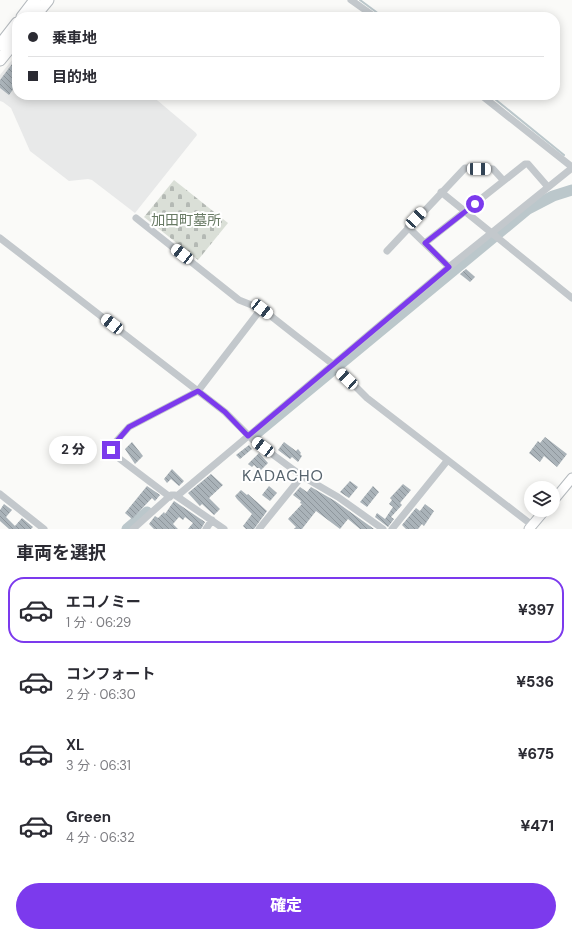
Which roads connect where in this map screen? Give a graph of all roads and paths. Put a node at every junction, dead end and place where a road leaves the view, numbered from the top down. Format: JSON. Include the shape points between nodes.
{"nodes":[{"id":1,"x":35,"y":0,"type":"edge"},
{"id":2,"x":48,"y":0,"type":"edge"},
{"id":3,"x":352,"y":0,"type":"edge"},
{"id":4,"x":26,"y":12,"type":"edge"},
{"id":5,"x":38,"y":12,"type":"edge"},
{"id":6,"x":368,"y":12,"type":"edge"},
{"id":7,"x":12,"y":29,"type":"edge"},
{"id":8,"x":0,"y":45,"type":"edge"},
{"id":9,"x":12,"y":45,"type":"edge"},
{"id":10,"x":0,"y":60,"type":"edge"},
{"id":11,"x":487,"y":100,"type":"edge"},
{"id":12,"x":572,"y":168,"type":"edge"},
{"id":13,"x":503,"y":180,"type":"junction"},
{"id":14,"x":548,"y":188,"type":"junction"},
{"id":15,"x":441,"y":192,"type":"junction"},
{"id":16,"x":466,"y":212,"type":"junction"},
{"id":17,"x":136,"y":218,"type":"dead end"},
{"id":18,"x":408,"y":227,"type":"junction"},
{"id":19,"x":494,"y":236,"type":"junction"},
{"id":20,"x":0,"y":238,"type":"edge"},
{"id":21,"x":425,"y":243,"type":"junction"},
{"id":22,"x":388,"y":251,"type":"dead end"},
{"id":23,"x":449,"y":267,"type":"junction"},
{"id":24,"x":572,"y":298,"type":"edge"},
{"id":25,"x":261,"y":309,"type":"junction"},
{"id":26,"x":335,"y":367,"type":"junction"},
{"id":27,"x":198,"y":391,"type":"junction"},
{"id":28,"x":250,"y":437,"type":"junction"},
{"id":29,"x":448,"y":461,"type":"junction"},
{"id":30,"x":302,"y":476,"type":"junction"},
{"id":31,"x":572,"y":478,"type":"edge"},
{"id":32,"x":560,"y":493,"type":"edge"},
{"id":33,"x":0,"y":494,"type":"edge"},
{"id":34,"x":173,"y":496,"type":"junction"},
{"id":35,"x":539,"y":517,"type":"edge"},
{"id":36,"x":212,"y":520,"type":"junction"},
{"id":37,"x":140,"y":526,"type":"edge"},
{"id":38,"x":531,"y":527,"type":"edge"},
{"id":39,"x":44,"y":529,"type":"edge"},
{"id":40,"x":132,"y":529,"type":"edge"},
{"id":41,"x":206,"y":529,"type":"edge"},
{"id":42,"x":224,"y":529,"type":"edge"},
{"id":43,"x":259,"y":529,"type":"edge"},
{"id":44,"x":383,"y":529,"type":"edge"},
{"id":45,"x":392,"y":529,"type":"edge"}],
"edges":[{"from":1,"to":4,"type":"highway"},
{"from":2,"to":5,"type":"highway"},
{"from":3,"to":6,"type":"street"},
{"from":7,"to":8,"type":"highway"},
{"from":9,"to":10,"type":"highway"},
{"from":11,"to":12,"type":"street"},
{"from":12,"to":14,"type":"street"},
{"from":13,"to":14,"type":"street","via":[[528,164]]},
{"from":13,"to":15,"type":"street","via":[[493,169],[465,168]]},
{"from":13,"to":16,"type":"street"},
{"from":14,"to":19,"type":"street"},
{"from":15,"to":16,"type":"street"},
{"from":15,"to":18,"type":"street"},
{"from":16,"to":19,"type":"street"},
{"from":16,"to":21,"type":"street"},
{"from":17,"to":25,"type":"street","via":[[239,300]]},
{"from":18,"to":21,"type":"street"},
{"from":18,"to":22,"type":"street"},
{"from":19,"to":23,"type":"street"},
{"from":19,"to":24,"type":"street"},
{"from":20,"to":27,"type":"street"},
{"from":21,"to":23,"type":"street"},
{"from":23,"to":26,"type":"street"},
{"from":25,"to":26,"type":"street"},
{"from":25,"to":27,"type":"street"},
{"from":26,"to":28,"type":"street"},
{"from":26,"to":29,"type":"street","via":[[368,398]]},
{"from":27,"to":28,"type":"street","via":[[225,412]]},
{"from":27,"to":34,"type":"street","via":[[129,427],[111,448],[112,453]]},
{"from":28,"to":30,"type":"street"},
{"from":28,"to":34,"type":"street"},
{"from":29,"to":38,"type":"street"},
{"from":29,"to":45,"type":"street"},
{"from":30,"to":43,"type":"street"},
{"from":30,"to":44,"type":"street","via":[[338,497]]},
{"from":31,"to":32,"type":"main road"},
{"from":33,"to":39,"type":"street"},
{"from":34,"to":36,"type":"street"},
{"from":34,"to":37,"type":"street"},
{"from":35,"to":38,"type":"main road"},
{"from":36,"to":41,"type":"street"},
{"from":36,"to":42,"type":"street"},
{"from":37,"to":40,"type":"street"}]}
